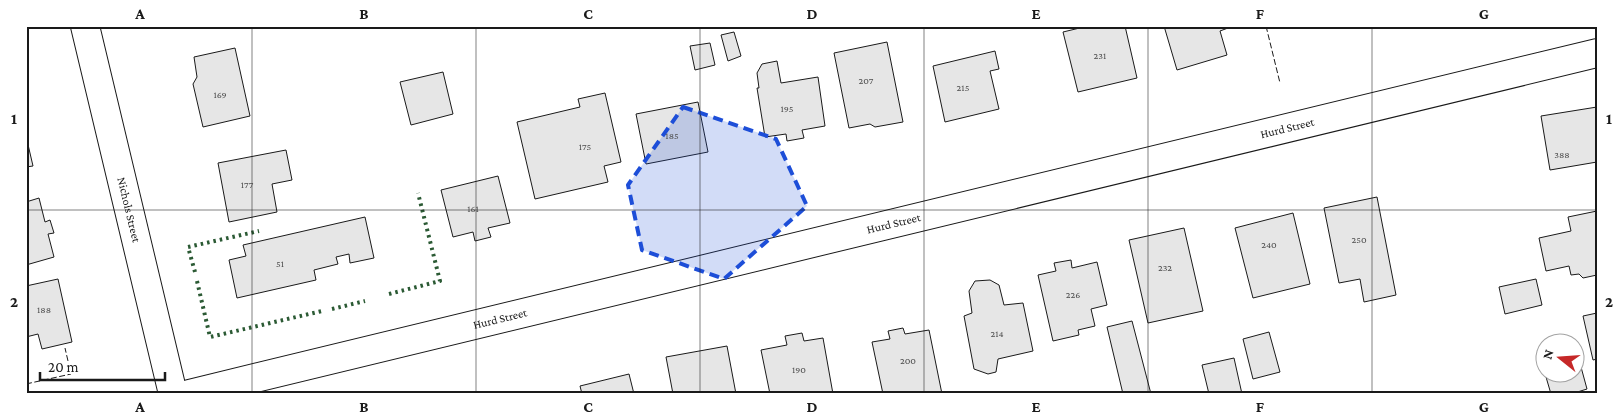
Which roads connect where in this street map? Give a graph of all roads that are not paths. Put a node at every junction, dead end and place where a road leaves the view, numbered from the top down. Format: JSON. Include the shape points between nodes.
{"nodes":[{"id":1,"x":85,"y":26,"type":"edge"},
{"id":2,"x":1597,"y":53,"type":"edge"},
{"id":3,"x":173,"y":394,"type":"edge"},
{"id":4,"x":189,"y":394,"type":"edge"}],
"edges":[{"from":1,"to":3,"type":"street","name":"Nichols Street"},
{"from":2,"to":4,"type":"street","name":"Hurd Street"}]}
